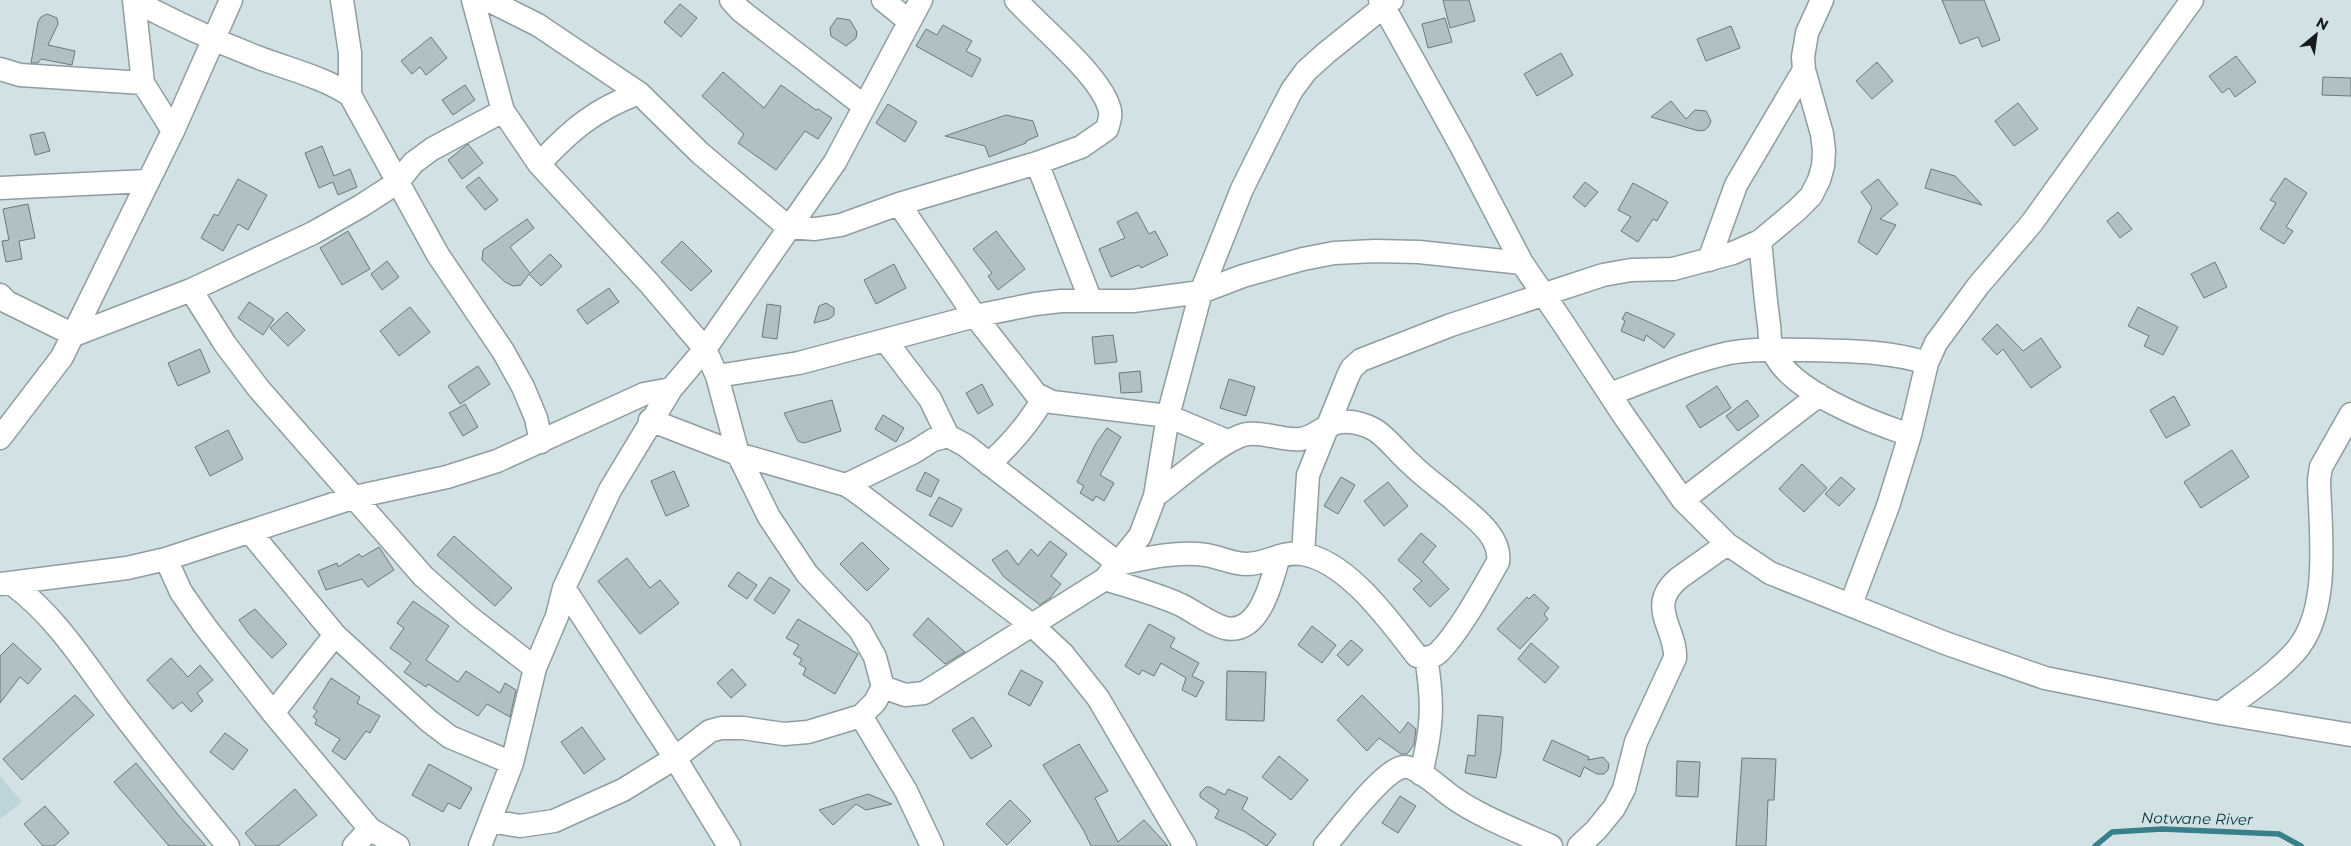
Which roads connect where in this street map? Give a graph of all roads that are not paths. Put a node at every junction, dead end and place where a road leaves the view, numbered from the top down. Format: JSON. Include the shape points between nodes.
{"nodes":[{"id":1,"x":134,"y":0,"type":"edge"},
{"id":2,"x":231,"y":0,"type":"edge"},
{"id":3,"x":342,"y":0,"type":"edge"},
{"id":4,"x":473,"y":0,"type":"edge"},
{"id":5,"x":488,"y":0,"type":"edge"},
{"id":6,"x":731,"y":0,"type":"edge"},
{"id":7,"x":883,"y":0,"type":"edge"},
{"id":8,"x":921,"y":0,"type":"edge"},
{"id":9,"x":1016,"y":0,"type":"edge"},
{"id":10,"x":1822,"y":0,"type":"edge"},
{"id":11,"x":2192,"y":0,"type":"edge"},
{"id":12,"x":1385,"y":2,"type":"edge"},
{"id":13,"x":910,"y":21,"type":"junction"},
{"id":14,"x":214,"y":38,"type":"junction"},
{"id":15,"x":0,"y":68,"type":"edge"},
{"id":16,"x":1804,"y":70,"type":"junction"},
{"id":17,"x":143,"y":83,"type":"junction"},
{"id":18,"x":639,"y":93,"type":"junction"},
{"id":19,"x":350,"y":95,"type":"junction"},
{"id":20,"x":864,"y":106,"type":"junction"},
{"id":21,"x":503,"y":111,"type":"junction"},
{"id":22,"x":173,"y":131,"type":"junction"},
{"id":23,"x":1038,"y":163,"type":"junction"},
{"id":24,"x":539,"y":164,"type":"junction"},
{"id":25,"x":147,"y":182,"type":"junction"},
{"id":26,"x":398,"y":182,"type":"junction"},
{"id":27,"x":0,"y":188,"type":"edge"},
{"id":28,"x":899,"y":204,"type":"junction"},
{"id":29,"x":788,"y":227,"type":"junction"},
{"id":30,"x":1760,"y":241,"type":"junction"},
{"id":31,"x":1709,"y":260,"type":"junction"},
{"id":32,"x":1522,"y":263,"type":"junction"},
{"id":33,"x":191,"y":290,"type":"junction"},
{"id":34,"x":1201,"y":292,"type":"junction"},
{"id":35,"x":0,"y":295,"type":"edge"},
{"id":36,"x":1543,"y":296,"type":"junction"},
{"id":37,"x":1091,"y":301,"type":"junction"},
{"id":38,"x":975,"y":316,"type":"junction"},
{"id":39,"x":74,"y":334,"type":"junction"},
{"id":40,"x":885,"y":340,"type":"junction"},
{"id":41,"x":705,"y":349,"type":"junction"},
{"id":42,"x":1772,"y":349,"type":"junction"},
{"id":43,"x":1928,"y":363,"type":"junction"},
{"id":44,"x":717,"y":376,"type":"junction"},
{"id":45,"x":671,"y":389,"type":"junction"},
{"id":46,"x":1610,"y":394,"type":"junction"},
{"id":47,"x":1818,"y":396,"type":"junction"},
{"id":48,"x":1043,"y":399,"type":"junction"},
{"id":49,"x":2351,"y":414,"type":"edge"},
{"id":50,"x":1168,"y":416,"type":"junction"},
{"id":51,"x":650,"y":420,"type":"junction"},
{"id":52,"x":1327,"y":426,"type":"junction"},
{"id":53,"x":1910,"y":435,"type":"junction"},
{"id":54,"x":948,"y":436,"type":"junction"},
{"id":55,"x":0,"y":438,"type":"edge"},
{"id":56,"x":1227,"y":441,"type":"junction"},
{"id":57,"x":541,"y":442,"type":"junction"},
{"id":58,"x":738,"y":454,"type":"junction"},
{"id":59,"x":989,"y":464,"type":"junction"},
{"id":60,"x":846,"y":485,"type":"junction"},
{"id":61,"x":1155,"y":496,"type":"junction"},
{"id":62,"x":355,"y":497,"type":"junction"},
{"id":63,"x":1683,"y":500,"type":"junction"},
{"id":64,"x":250,"y":532,"type":"junction"},
{"id":65,"x":1727,"y":544,"type":"junction"},
{"id":66,"x":1303,"y":554,"type":"junction"},
{"id":67,"x":1279,"y":556,"type":"junction"},
{"id":68,"x":166,"y":559,"type":"junction"},
{"id":69,"x":1112,"y":571,"type":"junction"},
{"id":70,"x":6,"y":584,"type":"edge"},
{"id":71,"x":564,"y":588,"type":"junction"},
{"id":72,"x":1851,"y":604,"type":"junction"},
{"id":73,"x":1033,"y":626,"type":"junction"},
{"id":74,"x":335,"y":634,"type":"junction"},
{"id":75,"x":1426,"y":658,"type":"junction"},
{"id":76,"x":536,"y":668,"type":"junction"},
{"id":77,"x":883,"y":687,"type":"junction"},
{"id":78,"x":272,"y":713,"type":"junction"},
{"id":79,"x":2220,"y":713,"type":"junction"},
{"id":80,"x":860,"y":716,"type":"junction"},
{"id":81,"x":2351,"y":735,"type":"edge"},
{"id":82,"x":675,"y":758,"type":"junction"},
{"id":83,"x":512,"y":763,"type":"junction"},
{"id":84,"x":1421,"y":774,"type":"junction"},
{"id":85,"x":490,"y":821,"type":"junction"},
{"id":86,"x":370,"y":829,"type":"junction"},
{"id":87,"x":228,"y":846,"type":"edge"},
{"id":88,"x":354,"y":846,"type":"edge"},
{"id":89,"x":398,"y":846,"type":"edge"},
{"id":90,"x":480,"y":846,"type":"edge"},
{"id":91,"x":729,"y":846,"type":"edge"},
{"id":92,"x":932,"y":846,"type":"edge"},
{"id":93,"x":1185,"y":846,"type":"edge"},
{"id":94,"x":1325,"y":846,"type":"edge"},
{"id":95,"x":1551,"y":846,"type":"edge"},
{"id":96,"x":1579,"y":846,"type":"edge"}],
"edges":[{"from":1,"to":14,"type":"street"},
{"from":1,"to":17,"type":"street"},
{"from":2,"to":14,"type":"street"},
{"from":3,"to":19,"type":"street","via":[[350,53]]},
{"from":4,"to":21,"type":"street"},
{"from":5,"to":18,"type":"street","via":[[538,26]]},
{"from":6,"to":20,"type":"street"},
{"from":7,"to":13,"type":"street"},
{"from":8,"to":13,"type":"street"},
{"from":9,"to":23,"type":"street","via":[[1094,81],[1109,107],[1107,129],[1097,137]]},
{"from":10,"to":16,"type":"street","via":[[1807,33]]},
{"from":11,"to":43,"type":"street","via":[[2031,224],[1947,326]]},
{"from":12,"to":32,"type":"street"},
{"from":12,"to":34,"type":"street","via":[[1326,53],[1292,90],[1242,189]]},
{"from":13,"to":20,"type":"street"},
{"from":14,"to":19,"type":"street","via":[[257,58],[329,83]]},
{"from":14,"to":22,"type":"street"},
{"from":15,"to":17,"type":"street","via":[[20,75]]},
{"from":16,"to":30,"type":"street","via":[[1822,134],[1823,166],[1811,196]]},
{"from":16,"to":31,"type":"street","via":[[1736,185]]},
{"from":17,"to":22,"type":"street"},
{"from":18,"to":24,"type":"street","via":[[614,102],[571,131]]},
{"from":18,"to":29,"type":"street","via":[[700,153]]},
{"from":19,"to":26,"type":"street"},
{"from":20,"to":29,"type":"street","via":[[835,162]]},
{"from":21,"to":24,"type":"street"},
{"from":21,"to":26,"type":"street","via":[[422,156]]},
{"from":22,"to":25,"type":"street"},
{"from":23,"to":28,"type":"street"},
{"from":23,"to":37,"type":"street"},
{"from":24,"to":41,"type":"street"},
{"from":25,"to":27,"type":"street"},
{"from":25,"to":39,"type":"street"},
{"from":26,"to":33,"type":"street","via":[[313,233]]},
{"from":26,"to":57,"type":"street","via":[[438,255],[503,351],[523,387],[536,418]]},
{"from":28,"to":29,"type":"street","via":[[841,225],[815,229]]},
{"from":28,"to":38,"type":"street"},
{"from":29,"to":41,"type":"street"},
{"from":30,"to":31,"type":"street"},
{"from":30,"to":42,"type":"street"},
{"from":31,"to":36,"type":"street","via":[[1673,269],[1631,270],[1603,275]]},
{"from":32,"to":34,"type":"street","via":[[1419,252],[1334,254],[1243,276]]},
{"from":32,"to":36,"type":"street"},
{"from":33,"to":39,"type":"street"},
{"from":33,"to":62,"type":"street","via":[[225,344],[259,388]]},
{"from":34,"to":37,"type":"street","via":[[1133,301]]},
{"from":34,"to":50,"type":"street"},
{"from":35,"to":39,"type":"street","via":[[7,302]]},
{"from":36,"to":46,"type":"street"},
{"from":36,"to":52,"type":"street","via":[[1451,325],[1361,360],[1348,376]]},
{"from":37,"to":38,"type":"street","via":[[1035,304]]},
{"from":38,"to":40,"type":"street"},
{"from":38,"to":48,"type":"street"},
{"from":39,"to":55,"type":"street","via":[[56,365]]},
{"from":40,"to":44,"type":"street","via":[[799,363]]},
{"from":40,"to":54,"type":"street","via":[[930,400]]},
{"from":41,"to":44,"type":"street"},
{"from":41,"to":45,"type":"street"},
{"from":42,"to":43,"type":"street","via":[[1865,351]]},
{"from":42,"to":46,"type":"street","via":[[1731,353],[1703,360]]},
{"from":42,"to":47,"type":"street","via":[[1790,372]]},
{"from":43,"to":53,"type":"street"},
{"from":44,"to":58,"type":"street"},
{"from":45,"to":51,"type":"street"},
{"from":45,"to":57,"type":"street","via":[[644,394]]},
{"from":46,"to":63,"type":"street"},
{"from":47,"to":53,"type":"street","via":[[1877,424]]},
{"from":47,"to":63,"type":"street"},
{"from":48,"to":50,"type":"street"},
{"from":48,"to":59,"type":"street","via":[[1029,423]]},
{"from":49,"to":79,"type":"street","via":[[2321,467],[2319,594],[2306,637],[2279,667]]},
{"from":50,"to":56,"type":"street"},
{"from":50,"to":61,"type":"street"},
{"from":51,"to":58,"type":"street"},
{"from":51,"to":71,"type":"street","via":[[610,490]]},
{"from":52,"to":56,"type":"street","via":[[1300,439],[1251,433]]},
{"from":52,"to":66,"type":"street","via":[[1308,475]]},
{"from":52,"to":75,"type":"street","via":[[1350,422],[1376,431],[1470,514],[1496,543],[1498,562],[1482,590],[1439,652]]},
{"from":53,"to":72,"type":"street","via":[[1888,506]]},
{"from":54,"to":59,"type":"street"},
{"from":54,"to":60,"type":"street"},
{"from":56,"to":61,"type":"street"},
{"from":57,"to":62,"type":"street","via":[[498,461],[447,477]]},
{"from":58,"to":60,"type":"street"},
{"from":58,"to":77,"type":"street","via":[[786,544],[807,574],[860,630],[869,644]]},
{"from":59,"to":69,"type":"street"},
{"from":60,"to":73,"type":"street"},
{"from":61,"to":69,"type":"street","via":[[1140,536]]},
{"from":62,"to":64,"type":"street"},
{"from":62,"to":76,"type":"street","via":[[423,576],[468,616]]},
{"from":63,"to":65,"type":"street"},
{"from":64,"to":68,"type":"street"},
{"from":64,"to":74,"type":"street"},
{"from":65,"to":72,"type":"street","via":[[1770,573]]},
{"from":65,"to":96,"type":"street","via":[[1679,578],[1667,593],[1664,616],[1675,658],[1636,742],[1624,788],[1614,808]]},
{"from":66,"to":67,"type":"street"},
{"from":66,"to":75,"type":"street","via":[[1349,579],[1370,597],[1417,656]]},
{"from":67,"to":69,"type":"street","via":[[1236,564],[1203,554],[1170,554]]},
{"from":67,"to":69,"type":"street","via":[[1270,585],[1254,617],[1246,624],[1232,628],[1222,627]]},
{"from":68,"to":70,"type":"street","via":[[127,568]]},
{"from":68,"to":78,"type":"street","via":[[181,592]]},
{"from":69,"to":73,"type":"street"},
{"from":70,"to":87,"type":"street","via":[[37,604],[65,637],[155,758]]},
{"from":71,"to":76,"type":"street"},
{"from":71,"to":82,"type":"street"},
{"from":72,"to":79,"type":"street","via":[[1945,643],[2046,678]]},
{"from":73,"to":77,"type":"street","via":[[924,694],[905,695]]},
{"from":73,"to":93,"type":"street","via":[[1063,654],[1098,698]]},
{"from":74,"to":78,"type":"street"},
{"from":74,"to":83,"type":"street","via":[[450,737]]},
{"from":75,"to":84,"type":"street","via":[[1432,715]]},
{"from":76,"to":83,"type":"street"},
{"from":77,"to":80,"type":"street","via":[[875,702]]},
{"from":78,"to":86,"type":"street"},
{"from":79,"to":81,"type":"street"},
{"from":80,"to":82,"type":"street","via":[[798,734],[721,728],[710,731]]},
{"from":80,"to":92,"type":"street","via":[[898,776]]},
{"from":82,"to":85,"type":"street","via":[[623,790],[554,821],[531,826]]},
{"from":82,"to":91,"type":"street"},
{"from":83,"to":85,"type":"street"},
{"from":84,"to":94,"type":"street","via":[[1408,767],[1394,771]]},
{"from":84,"to":95,"type":"street","via":[[1457,801]]},
{"from":85,"to":90,"type":"street"},
{"from":86,"to":88,"type":"street"},
{"from":86,"to":89,"type":"street"}]}
